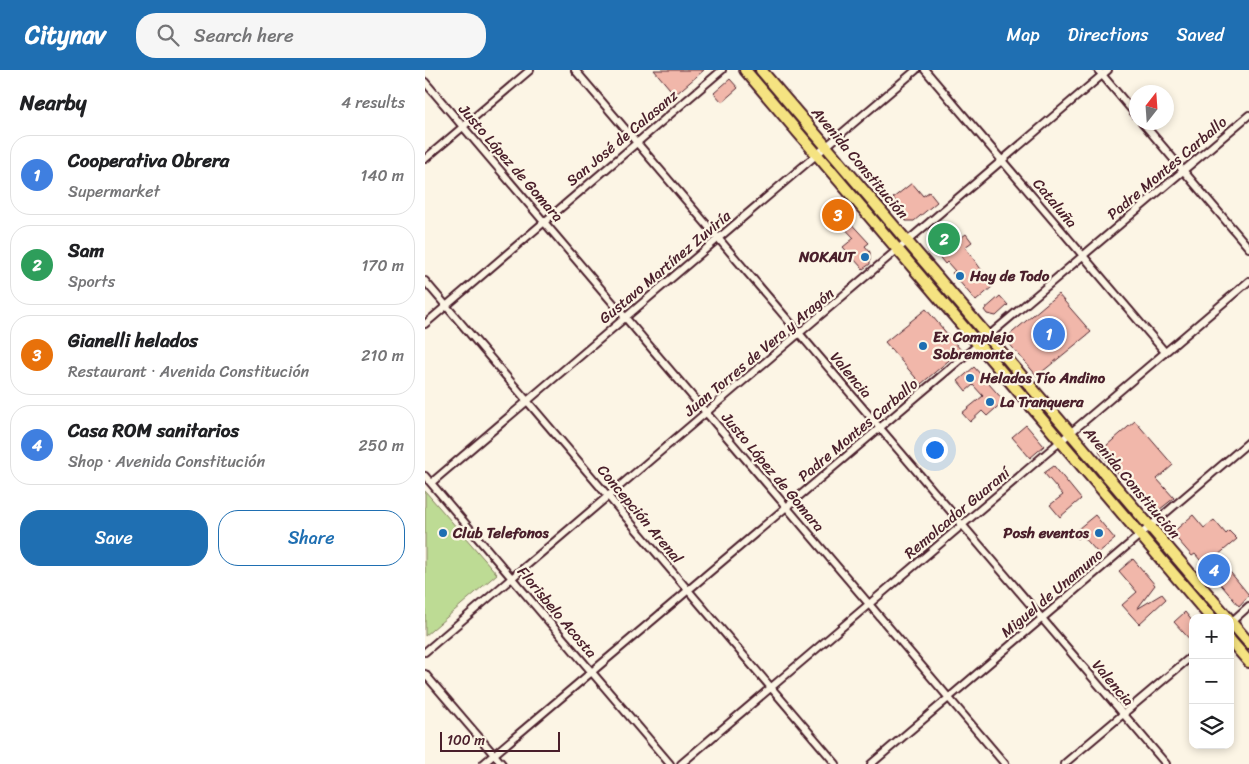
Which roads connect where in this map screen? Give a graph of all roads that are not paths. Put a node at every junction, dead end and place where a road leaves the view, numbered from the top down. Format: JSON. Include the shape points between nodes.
{"nodes":[{"id":1,"x":530,"y":70,"type":"edge"},
{"id":2,"x":575,"y":70,"type":"edge"},
{"id":3,"x":722,"y":70,"type":"edge"},
{"id":4,"x":745,"y":70,"type":"edge"},
{"id":5,"x":761,"y":70,"type":"edge"},
{"id":6,"x":916,"y":70,"type":"edge"},
{"id":7,"x":925,"y":70,"type":"edge"},
{"id":8,"x":1108,"y":70,"type":"edge"},
{"id":9,"x":1100,"y":73,"type":"edge"},
{"id":10,"x":425,"y":82,"type":"edge"},
{"id":11,"x":1129,"y":107,"type":"edge"},
{"id":12,"x":1249,"y":115,"type":"edge"},
{"id":13,"x":463,"y":127,"type":"junction"},
{"id":14,"x":1149,"y":130,"type":"edge"},
{"id":15,"x":637,"y":142,"type":"junction"},
{"id":16,"x":826,"y":146,"type":"junction"},
{"id":17,"x":817,"y":154,"type":"junction"},
{"id":18,"x":425,"y":160,"type":"edge"},
{"id":19,"x":1002,"y":160,"type":"junction"},
{"id":20,"x":1183,"y":171,"type":"junction"},
{"id":21,"x":544,"y":221,"type":"junction"},
{"id":22,"x":718,"y":238,"type":"junction"},
{"id":23,"x":907,"y":241,"type":"junction"},
{"id":24,"x":1249,"y":248,"type":"edge"},
{"id":25,"x":898,"y":249,"type":"junction"},
{"id":26,"x":1083,"y":256,"type":"junction"},
{"id":27,"x":425,"y":280,"type":"edge"},
{"id":28,"x":1249,"y":282,"type":"edge"},
{"id":29,"x":447,"y":306,"type":"junction"},
{"id":30,"x":625,"y":318,"type":"junction"},
{"id":31,"x":425,"y":324,"type":"edge"},
{"id":32,"x":799,"y":333,"type":"junction"},
{"id":33,"x":988,"y":336,"type":"junction"},
{"id":34,"x":979,"y":344,"type":"junction"},
{"id":35,"x":1165,"y":352,"type":"junction"},
{"id":36,"x":527,"y":401,"type":"junction"},
{"id":37,"x":706,"y":412,"type":"junction"},
{"id":38,"x":880,"y":428,"type":"junction"},
{"id":39,"x":1070,"y":433,"type":"junction"},
{"id":40,"x":1061,"y":441,"type":"junction"},
{"id":41,"x":1249,"y":443,"type":"edge"},
{"id":42,"x":425,"y":476,"type":"edge"},
{"id":43,"x":431,"y":483,"type":"junction"},
{"id":44,"x":608,"y":496,"type":"junction"},
{"id":45,"x":787,"y":507,"type":"junction"},
{"id":46,"x":963,"y":525,"type":"junction"},
{"id":47,"x":1150,"y":526,"type":"junction"},
{"id":48,"x":1140,"y":534,"type":"junction"},
{"id":49,"x":512,"y":578,"type":"junction"},
{"id":50,"x":688,"y":590,"type":"junction"},
{"id":51,"x":869,"y":604,"type":"junction"},
{"id":52,"x":1249,"y":606,"type":"edge"},
{"id":53,"x":1208,"y":614,"type":"edge"},
{"id":54,"x":1224,"y":614,"type":"edge"},
{"id":55,"x":1042,"y":618,"type":"junction"},
{"id":56,"x":1234,"y":618,"type":"edge"},
{"id":57,"x":1234,"y":626,"type":"edge"},
{"id":58,"x":1249,"y":643,"type":"edge"},
{"id":59,"x":1234,"y":645,"type":"edge"},
{"id":60,"x":425,"y":652,"type":"edge"},
{"id":61,"x":1189,"y":657,"type":"edge"},
{"id":62,"x":1249,"y":662,"type":"edge"},
{"id":63,"x":592,"y":672,"type":"junction"},
{"id":64,"x":425,"y":674,"type":"edge"},
{"id":65,"x":771,"y":688,"type":"junction"},
{"id":66,"x":949,"y":698,"type":"junction"},
{"id":67,"x":1123,"y":714,"type":"junction"},
{"id":68,"x":494,"y":755,"type":"junction"},
{"id":69,"x":483,"y":764,"type":"edge"},
{"id":70,"x":502,"y":764,"type":"edge"},
{"id":71,"x":670,"y":764,"type":"edge"},
{"id":72,"x":681,"y":764,"type":"edge"},
{"id":73,"x":836,"y":764,"type":"edge"},
{"id":74,"x":871,"y":764,"type":"edge"},
{"id":75,"x":1005,"y":764,"type":"edge"},
{"id":76,"x":1064,"y":764,"type":"edge"},
{"id":77,"x":1166,"y":764,"type":"edge"}],
"edges":[{"from":1,"to":13,"type":"street"},
{"from":2,"to":15,"type":"street","name":"Valencia"},
{"from":3,"to":15,"type":"street","name":"San José de Calasanz"},
{"from":4,"to":17,"type":"main road","name":"Avenida Constitución"},
{"from":5,"to":16,"type":"main road","name":"Avenida Constitución"},
{"from":6,"to":16,"type":"street","name":"Gustavo Martínez Zuviría"},
{"from":7,"to":19,"type":"street","name":"Cataluña"},
{"from":8,"to":9,"type":"street","name":"Juan Torres de Vera y Aragón"},
{"from":9,"to":11,"type":"street"},
{"from":9,"to":19,"type":"street","name":"Juan Torres de Vera y Aragón"},
{"from":10,"to":13,"type":"street","name":"Justo López de Gomara"},
{"from":12,"to":20,"type":"street","name":"Padre Montes Carballo"},
{"from":13,"to":18,"type":"street"},
{"from":13,"to":21,"type":"street","name":"Justo López de Gomara"},
{"from":14,"to":20,"type":"street"},
{"from":15,"to":21,"type":"street","name":"San José de Calasanz"},
{"from":15,"to":22,"type":"street","name":"Valencia"},
{"from":16,"to":17,"type":"street","name":"Gustavo Martínez Zuviría"},
{"from":16,"to":23,"type":"main road","name":"Avenida Constitución"},
{"from":17,"to":22,"type":"street","name":"Gustavo Martínez Zuviría"},
{"from":17,"to":25,"type":"main road","name":"Avenida Constitución"},
{"from":19,"to":23,"type":"street","name":"Juan Torres de Vera y Aragón"},
{"from":19,"to":26,"type":"street","name":"Cataluña"},
{"from":20,"to":24,"type":"street"},
{"from":20,"to":26,"type":"street","name":"Padre Montes Carballo"},
{"from":21,"to":29,"type":"street","name":"San José de Calasanz"},
{"from":21,"to":30,"type":"street","name":"Justo López de Gomara"},
{"from":22,"to":30,"type":"street","name":"Gustavo Martínez Zuviría"},
{"from":22,"to":32,"type":"street","name":"Valencia"},
{"from":23,"to":25,"type":"street","name":"Juan Torres de Vera y Aragón"},
{"from":23,"to":33,"type":"main road","name":"Avenida Constitución"},
{"from":25,"to":32,"type":"street","name":"Juan Torres de Vera y Aragón"},
{"from":25,"to":34,"type":"main road","name":"Avenida Constitución"},
{"from":26,"to":33,"type":"street","name":"Padre Montes Carballo"},
{"from":26,"to":35,"type":"street","name":"Cataluña"},
{"from":27,"to":29,"type":"street","name":"Concepción Arenal"},
{"from":28,"to":35,"type":"street","name":"Remolcador Guaraní"},
{"from":29,"to":31,"type":"street","name":"San José de Calasanz"},
{"from":29,"to":36,"type":"street","name":"Concepción Arenal"},
{"from":30,"to":36,"type":"street","name":"Gustavo Martínez Zuviría"},
{"from":30,"to":37,"type":"street","name":"Justo López de Gomara"},
{"from":32,"to":37,"type":"street","name":"Juan Torres de Vera y Aragón"},
{"from":32,"to":38,"type":"street","name":"Valencia"},
{"from":33,"to":34,"type":"street","name":"Padre Montes Carballo"},
{"from":33,"to":39,"type":"main road","name":"Avenida Constitución"},
{"from":34,"to":38,"type":"street","name":"Padre Montes Carballo"},
{"from":34,"to":40,"type":"main road","name":"Avenida Constitución"},
{"from":35,"to":39,"type":"street","name":"Remolcador Guaraní"},
{"from":36,"to":43,"type":"street","name":"Gustavo Martínez Zuviría"},
{"from":36,"to":44,"type":"street","name":"Concepción Arenal"},
{"from":37,"to":44,"type":"street","name":"Juan Torres de Vera y Aragón"},
{"from":37,"to":45,"type":"street","name":"Justo López de Gomara"},
{"from":38,"to":45,"type":"street","name":"Padre Montes Carballo"},
{"from":38,"to":46,"type":"street","name":"Valencia"},
{"from":39,"to":40,"type":"street","name":"Remolcador Guaraní"},
{"from":39,"to":47,"type":"main road","name":"Avenida Constitución"},
{"from":40,"to":46,"type":"street","name":"Remolcador Guaraní"},
{"from":40,"to":48,"type":"main road","name":"Avenida Constitución"},
{"from":41,"to":47,"type":"street","name":"Miguel de Unamuno"},
{"from":42,"to":43,"type":"street","name":"Florisbelo Acosta"},
{"from":43,"to":49,"type":"street","name":"Florisbelo Acosta"},
{"from":44,"to":49,"type":"street","name":"Juan Torres de Vera y Aragón"},
{"from":44,"to":50,"type":"street","name":"Concepción Arenal"},
{"from":45,"to":50,"type":"street","name":"Padre Montes Carballo"},
{"from":45,"to":51,"type":"street","name":"Justo López de Gomara"},
{"from":46,"to":51,"type":"street","name":"Remolcador Guaraní"},
{"from":46,"to":55,"type":"street","name":"Valencia"},
{"from":47,"to":48,"type":"street","name":"Miguel de Unamuno"},
{"from":47,"to":54,"type":"main road","name":"Avenida Constitución"},
{"from":48,"to":53,"type":"main road","name":"Avenida Constitución"},
{"from":48,"to":55,"type":"street","name":"Miguel de Unamuno"},
{"from":49,"to":60,"type":"street","name":"Juan Torres de Vera y Aragón"},
{"from":49,"to":63,"type":"street","name":"Florisbelo Acosta"},
{"from":50,"to":63,"type":"street","name":"Padre Montes Carballo"},
{"from":50,"to":65,"type":"street","name":"Concepción Arenal"},
{"from":51,"to":65,"type":"street","name":"Remolcador Guaraní"},
{"from":51,"to":66,"type":"street","name":"Justo López de Gomara"},
{"from":52,"to":56,"type":"street"},
{"from":55,"to":66,"type":"street","name":"Miguel de Unamuno"},
{"from":55,"to":67,"type":"street","name":"Valencia"},
{"from":57,"to":58,"type":"main road","name":"Avenida Constitución"},
{"from":59,"to":62,"type":"main road"},
{"from":61,"to":67,"type":"street"},
{"from":63,"to":68,"type":"street","name":"Padre Montes Carballo"},
{"from":63,"to":71,"type":"street","name":"Florisbelo Acosta"},
{"from":64,"to":68,"type":"street"},
{"from":65,"to":72,"type":"street","name":"Remolcador Guaraní"},
{"from":65,"to":73,"type":"street","name":"Concepción Arenal"},
{"from":66,"to":74,"type":"street","name":"Miguel de Unamuno"},
{"from":66,"to":75,"type":"street","name":"Justo López de Gomara"},
{"from":67,"to":76,"type":"street"},
{"from":67,"to":77,"type":"street","name":"Valencia"},
{"from":68,"to":69,"type":"street","name":"Padre Montes Carballo"},
{"from":68,"to":70,"type":"street"}]}
